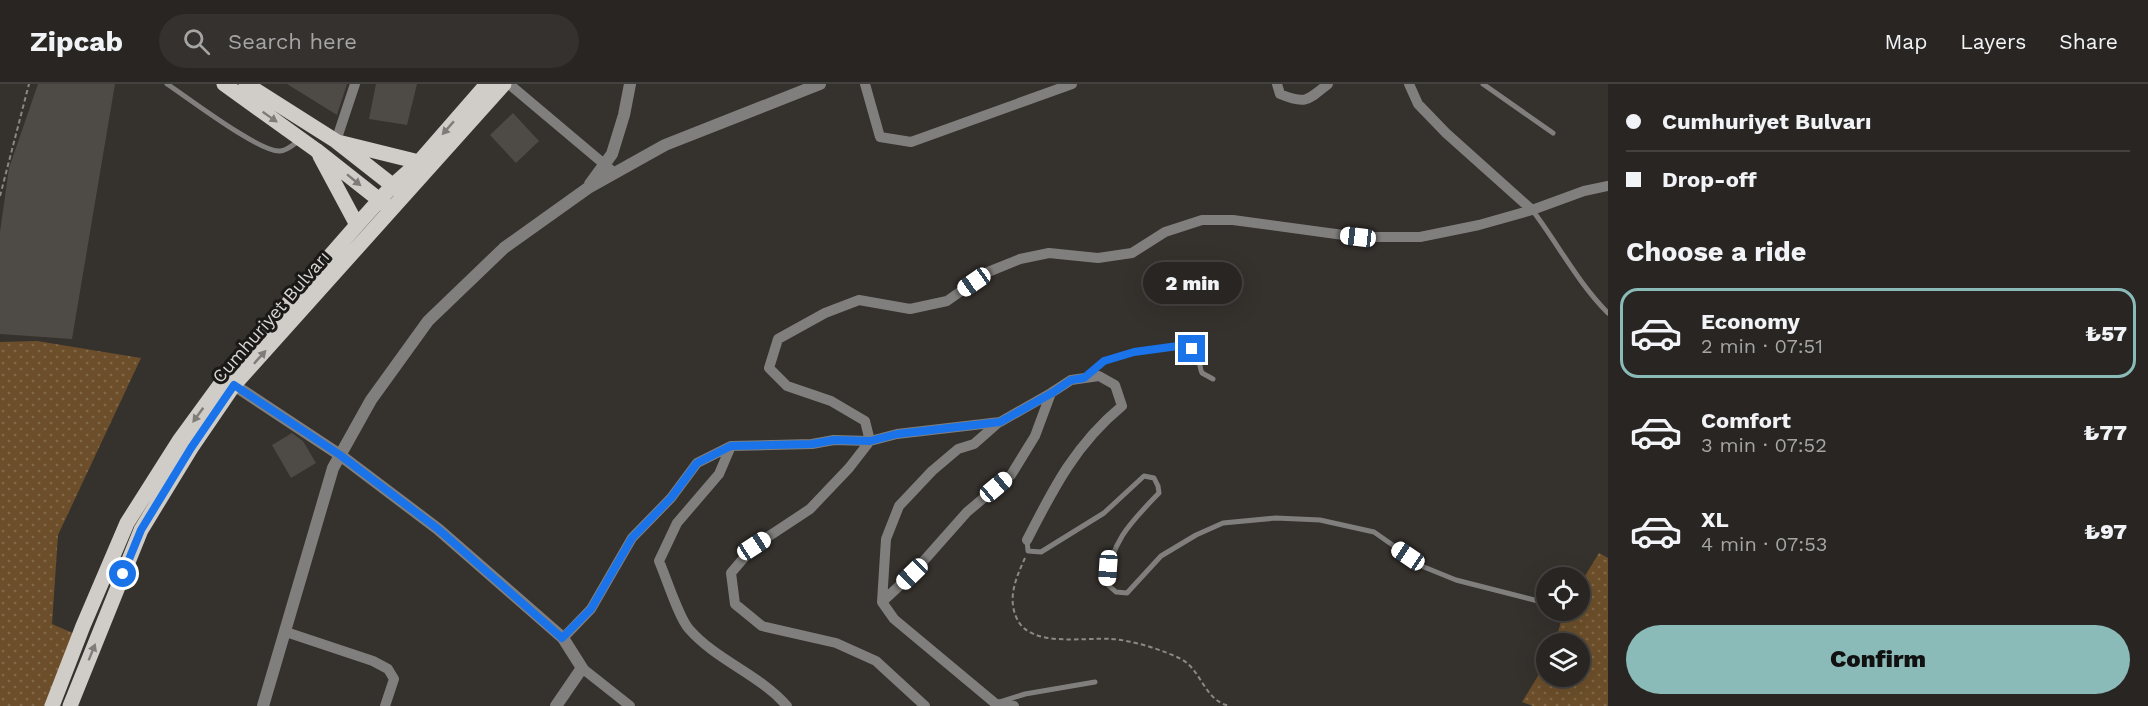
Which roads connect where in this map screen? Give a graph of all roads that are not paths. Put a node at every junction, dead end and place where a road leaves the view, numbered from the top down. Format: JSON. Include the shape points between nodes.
{"nodes":[{"id":1,"x":166,"y":84,"type":"edge"},
{"id":2,"x":224,"y":84,"type":"edge"},
{"id":3,"x":246,"y":84,"type":"edge"},
{"id":4,"x":355,"y":84,"type":"edge"},
{"id":5,"x":487,"y":84,"type":"edge"},
{"id":6,"x":504,"y":84,"type":"edge"},
{"id":7,"x":509,"y":84,"type":"edge"},
{"id":8,"x":630,"y":84,"type":"edge"},
{"id":9,"x":820,"y":84,"type":"edge"},
{"id":10,"x":865,"y":84,"type":"edge"},
{"id":11,"x":1072,"y":84,"type":"edge"},
{"id":12,"x":1277,"y":84,"type":"edge"},
{"id":13,"x":1328,"y":84,"type":"edge"},
{"id":14,"x":1409,"y":84,"type":"edge"},
{"id":15,"x":1483,"y":84,"type":"edge"},
{"id":16,"x":1553,"y":133,"type":"dead end"},
{"id":17,"x":301,"y":139,"type":"junction"},
{"id":18,"x":336,"y":141,"type":"junction"},
{"id":19,"x":316,"y":150,"type":"junction"},
{"id":20,"x":419,"y":162,"type":"junction"},
{"id":21,"x":604,"y":166,"type":"junction"},
{"id":22,"x":615,"y":172,"type":"junction"},
{"id":23,"x":1608,"y":186,"type":"edge"},
{"id":24,"x":588,"y":188,"type":"junction"},
{"id":25,"x":399,"y":191,"type":"junction"},
{"id":26,"x":385,"y":205,"type":"junction"},
{"id":27,"x":1532,"y":210,"type":"junction"},
{"id":28,"x":357,"y":225,"type":"junction"},
{"id":29,"x":1608,"y":313,"type":"edge"},
{"id":30,"x":1084,"y":378,"type":"junction"},
{"id":31,"x":1213,"y":379,"type":"dead end"},
{"id":32,"x":234,"y":385,"type":"junction"},
{"id":33,"x":1052,"y":393,"type":"junction"},
{"id":34,"x":1000,"y":422,"type":"junction"},
{"id":35,"x":870,"y":441,"type":"junction"},
{"id":36,"x":731,"y":446,"type":"junction"},
{"id":37,"x":340,"y":455,"type":"junction"},
{"id":38,"x":1027,"y":540,"type":"joint"},
{"id":39,"x":1536,"y":600,"type":"edge"},
{"id":40,"x":882,"y":602,"type":"junction"},
{"id":41,"x":286,"y":632,"type":"junction"},
{"id":42,"x":562,"y":638,"type":"junction"},
{"id":43,"x":582,"y":668,"type":"junction"},
{"id":44,"x":1095,"y":682,"type":"dead end"},
{"id":45,"x":996,"y":704,"type":"junction"},
{"id":46,"x":52,"y":706,"type":"edge"},
{"id":47,"x":70,"y":706,"type":"edge"},
{"id":48,"x":263,"y":706,"type":"edge"},
{"id":49,"x":385,"y":706,"type":"edge"},
{"id":50,"x":556,"y":706,"type":"edge"},
{"id":51,"x":630,"y":706,"type":"edge"},
{"id":52,"x":787,"y":706,"type":"edge"},
{"id":53,"x":925,"y":706,"type":"edge"},
{"id":54,"x":1014,"y":706,"type":"edge"}],
"edges":[{"from":1,"to":17,"type":"lane","via":[[271,151],[282,152]]},
{"from":2,"to":17,"type":"main road","one_way":true},
{"from":3,"to":18,"type":"main road"},
{"from":4,"to":18,"type":"street"},
{"from":5,"to":20,"type":"main road","name":"Cumhuriyet Bulvarı","one_way":true},
{"from":6,"to":25,"type":"main road","name":"Cumhuriyet Bulvarı"},
{"from":7,"to":21,"type":"street"},
{"from":8,"to":21,"type":"street","via":[[612,154]]},
{"from":9,"to":22,"type":"street","via":[[665,145]]},
{"from":10,"to":11,"type":"street","via":[[880,137],[910,142]]},
{"from":12,"to":13,"type":"street","via":[[1280,94],[1308,100]]},
{"from":14,"to":27,"type":"street","via":[[1418,104],[1446,133]]},
{"from":15,"to":16,"type":"lane"},
{"from":17,"to":19,"type":"main road"},
{"from":18,"to":20,"type":"main road"},
{"from":18,"to":25,"type":"main road"},
{"from":19,"to":26,"type":"main road","one_way":true},
{"from":19,"to":28,"type":"main road"},
{"from":20,"to":25,"type":"main road","name":"Cumhuriyet Bulvarı"},
{"from":21,"to":22,"type":"street"},
{"from":21,"to":24,"type":"street"},
{"from":22,"to":24,"type":"street"},
{"from":23,"to":27,"type":"street"},
{"from":24,"to":37,"type":"street","via":[[504,248],[428,321],[370,400]]},
{"from":25,"to":26,"type":"main road","name":"Cumhuriyet Bulvarı"},
{"from":26,"to":28,"type":"main road","name":"Cumhuriyet Bulvarı"},
{"from":32,"to":26,"type":"main road","name":"Cumhuriyet Bulvarı","one_way":true},
{"from":27,"to":29,"type":"lane","via":[[1589,294]]},
{"from":27,"to":35,"type":"street","via":[[1420,237],[1358,237],[1233,220],[1202,220],[1165,232],[1132,253],[1098,258],[1049,253],[1020,259],[988,272],[947,301],[910,309],[859,300],[825,313],[778,339],[769,368],[787,386],[831,401],[865,421]]},
{"from":28,"to":46,"type":"main road","name":"Cumhuriyet Bulvarı","one_way":true,"via":[[236,363],[179,441],[127,523]]},
{"from":30,"to":31,"type":"lane","via":[[1104,361],[1178,346],[1192,349],[1202,374]]},
{"from":30,"to":33,"type":"street","via":[[1071,380]]},
{"from":30,"to":38,"type":"street","via":[[1099,376],[1115,385],[1122,406],[1100,424],[1078,451]]},
{"from":32,"to":37,"type":"street"},
{"from":47,"to":32,"type":"main road","name":"Cumhuriyet Bulvarı","one_way":true,"via":[[141,530]]},
{"from":33,"to":34,"type":"street"},
{"from":33,"to":40,"type":"street","via":[[1035,436],[1011,475],[967,512]]},
{"from":34,"to":35,"type":"street","via":[[897,434]]},
{"from":34,"to":40,"type":"street","via":[[974,444],[958,449],[900,506],[886,539]]},
{"from":35,"to":36,"type":"street"},
{"from":35,"to":53,"type":"street","via":[[810,509],[754,546],[731,573],[735,604],[762,626],[836,643],[876,662]]},
{"from":36,"to":42,"type":"street","via":[[697,463],[671,498],[632,538],[591,609]]},
{"from":36,"to":52,"type":"street","via":[[719,474],[677,523],[659,561],[688,628]]},
{"from":37,"to":41,"type":"street"},
{"from":37,"to":42,"type":"street","via":[[438,529]]},
{"from":38,"to":39,"type":"lane","via":[[1028,551],[1041,552],[1104,513],[1144,477],[1154,478],[1159,493],[1125,529],[1108,568],[1107,584],[1116,592],[1127,593],[1161,556],[1196,535],[1223,523],[1276,518],[1320,520],[1374,532],[1424,567],[1456,580]]},
{"from":40,"to":45,"type":"street","via":[[894,619]]},
{"from":41,"to":48,"type":"street"},
{"from":41,"to":49,"type":"street","via":[[388,669],[394,679]]},
{"from":42,"to":43,"type":"street"},
{"from":43,"to":50,"type":"street"},
{"from":43,"to":51,"type":"street"},
{"from":44,"to":45,"type":"lane","via":[[1025,694]]},
{"from":45,"to":54,"type":"street"}]}
